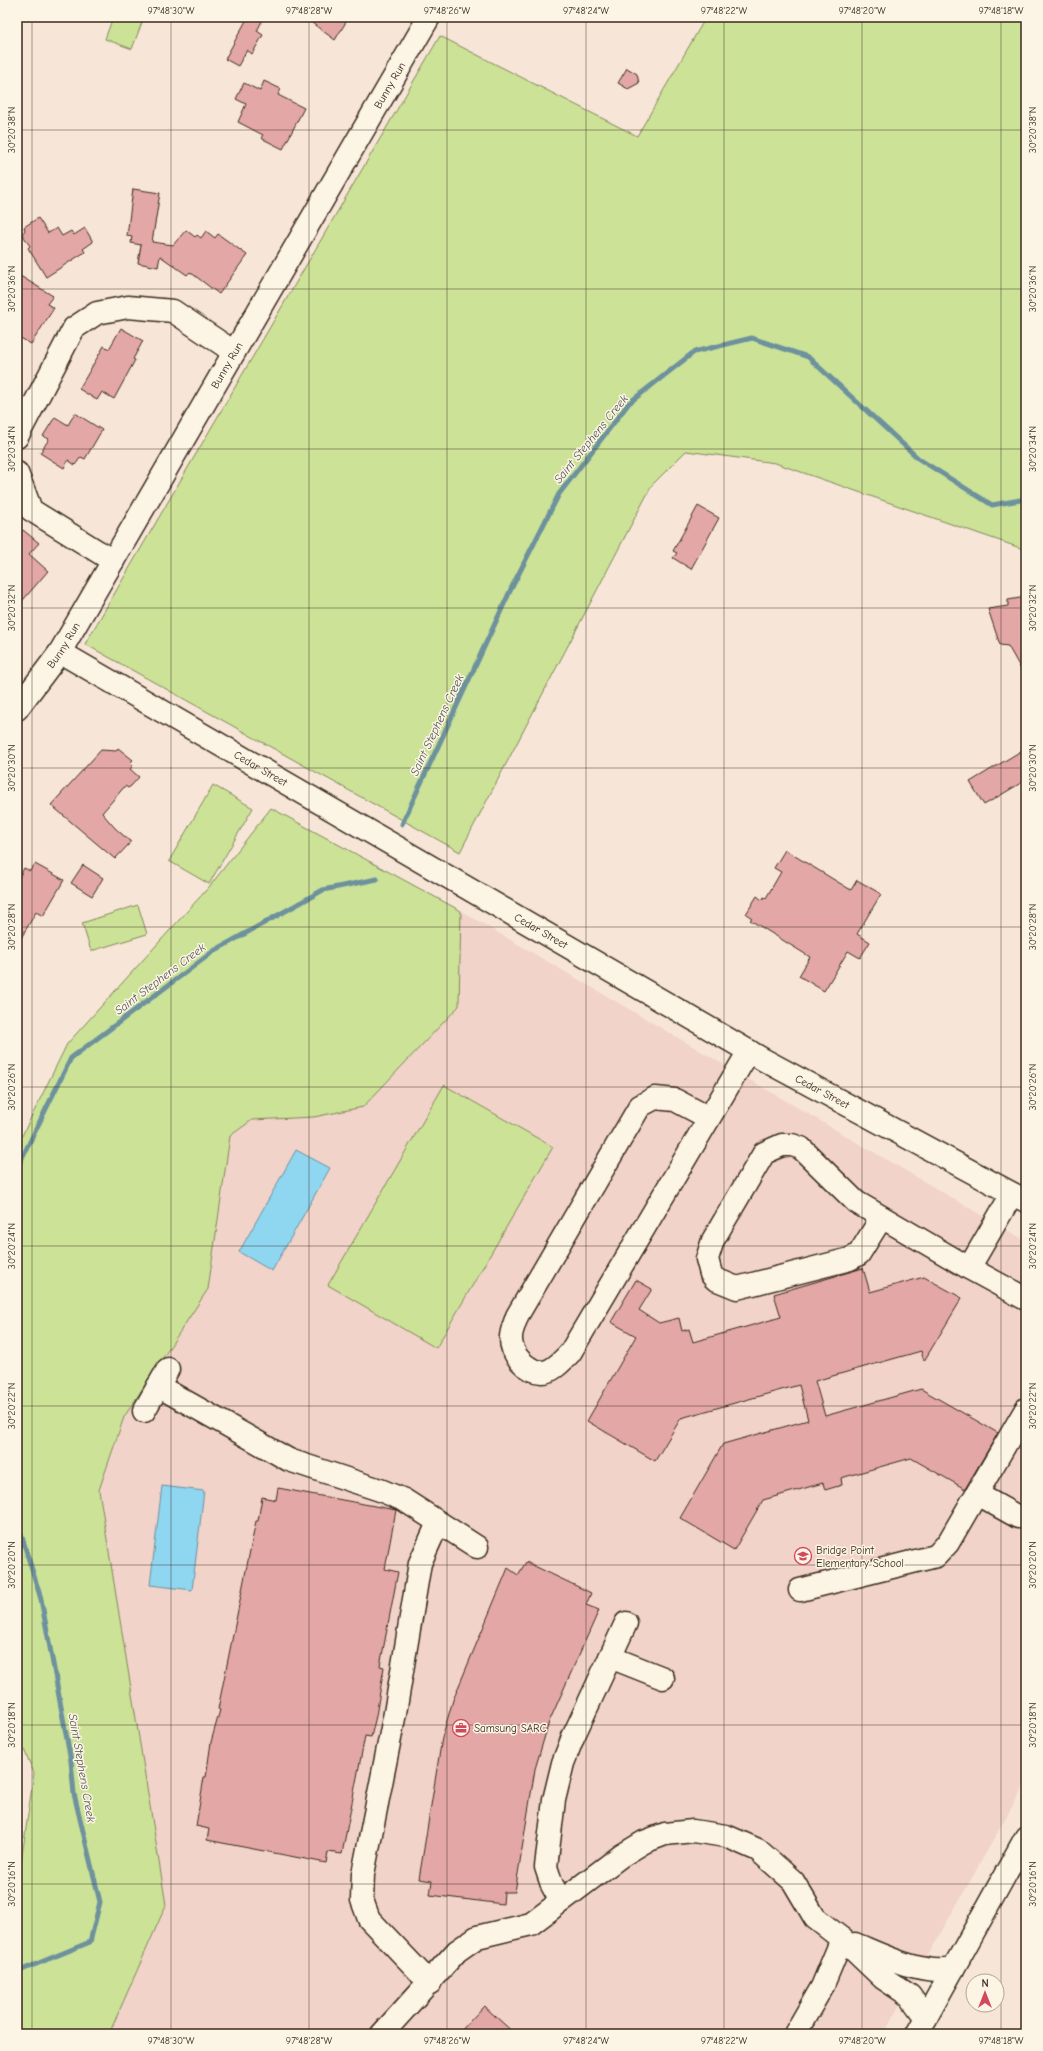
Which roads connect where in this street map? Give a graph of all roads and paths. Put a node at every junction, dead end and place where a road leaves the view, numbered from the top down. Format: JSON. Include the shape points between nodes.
{"nodes":[{"id":1,"x":428,"y":17,"type":"edge"},
{"id":2,"x":234,"y":352,"type":"junction"},
{"id":3,"x":17,"y":437,"type":"edge"},
{"id":4,"x":17,"y":473,"type":"edge"},
{"id":5,"x":113,"y":561,"type":"junction"},
{"id":6,"x":60,"y":652,"type":"junction"},
{"id":7,"x":17,"y":709,"type":"edge"},
{"id":8,"x":749,"y":1051,"type":"junction"},
{"id":9,"x":709,"y":1118,"type":"junction"},
{"id":10,"x":1019,"y":1198,"type":"edge"},
{"id":11,"x":882,"y":1217,"type":"junction"},
{"id":12,"x":969,"y":1268,"type":"junction"},
{"id":13,"x":1026,"y":1299,"type":"edge"},
{"id":14,"x":1026,"y":1409,"type":"edge"},
{"id":15,"x":144,"y":1411,"type":"dead end"},
{"id":16,"x":977,"y":1494,"type":"junction"},
{"id":17,"x":1026,"y":1517,"type":"edge"},
{"id":18,"x":438,"y":1523,"type":"junction"},
{"id":19,"x":477,"y":1547,"type":"dead end"},
{"id":20,"x":800,"y":1590,"type":"dead end"},
{"id":21,"x":626,"y":1623,"type":"dead end"},
{"id":22,"x":610,"y":1657,"type":"junction"},
{"id":23,"x":663,"y":1678,"type":"dead end"},
{"id":24,"x":1026,"y":1837,"type":"edge"},
{"id":25,"x":561,"y":1901,"type":"junction"},
{"id":26,"x":842,"y":1939,"type":"junction"},
{"id":27,"x":953,"y":1969,"type":"junction"},
{"id":28,"x":430,"y":1983,"type":"junction"},
{"id":29,"x":922,"y":2026,"type":"edge"},
{"id":30,"x":382,"y":2034,"type":"edge"},
{"id":31,"x":796,"y":2034,"type":"edge"}],
"edges":[{"from":1,"to":2,"type":"main road","name":"Bunny Run"},
{"from":2,"to":3,"type":"main road","via":[[173,311],[128,307],[97,313],[74,328]]},
{"from":2,"to":5,"type":"main road","name":"Bunny Run"},
{"from":4,"to":5,"type":"main road","via":[[31,510]]},
{"from":5,"to":6,"type":"main road","name":"Bunny Run"},
{"from":6,"to":7,"type":"main road","name":"Bunny Run"},
{"from":6,"to":8,"type":"main road","name":"Cedar Street"},
{"from":8,"to":9,"type":"main road"},
{"from":8,"to":10,"type":"main road","name":"Cedar Street"},
{"from":9,"to":9,"type":"main road","via":[[675,1100],[655,1098],[640,1106],[517,1316],[511,1338],[516,1355],[526,1367],[543,1372],[558,1366],[570,1353]]},
{"from":10,"to":12,"type":"main road"},
{"from":11,"to":11,"type":"main road","via":[[856,1202],[801,1148],[782,1144],[764,1153],[750,1175],[708,1250],[708,1266],[715,1279],[737,1288],[850,1259],[859,1254]]},
{"from":11,"to":12,"type":"main road"},
{"from":12,"to":13,"type":"main road"},
{"from":14,"to":16,"type":"main road"},
{"from":15,"to":18,"type":"main road","via":[[163,1377],[289,1460],[404,1500]]},
{"from":16,"to":17,"type":"main road","via":[[1018,1517]]},
{"from":16,"to":20,"type":"main road","via":[[948,1543],[936,1556]]},
{"from":18,"to":19,"type":"main road"},
{"from":18,"to":28,"type":"main road","via":[[420,1563],[395,1713],[363,1874],[362,1900],[368,1919]]},
{"from":21,"to":22,"type":"main road"},
{"from":22,"to":23,"type":"main road"},
{"from":22,"to":25,"type":"main road","via":[[563,1763],[554,1800],[546,1867]]},
{"from":24,"to":27,"type":"main road"},
{"from":25,"to":26,"type":"main road","via":[[644,1842],[665,1834],[693,1831],[726,1836],[758,1850],[793,1881],[816,1918]]},
{"from":25,"to":28,"type":"main road","via":[[531,1924],[477,1937],[457,1951]]},
{"from":26,"to":27,"type":"main road","via":[[902,1964],[945,1971]]},
{"from":26,"to":29,"type":"main road","via":[[884,1978],[910,1996]]},
{"from":26,"to":31,"type":"main road","via":[[822,1987]]},
{"from":27,"to":29,"type":"main road"},
{"from":28,"to":30,"type":"main road"}]}
